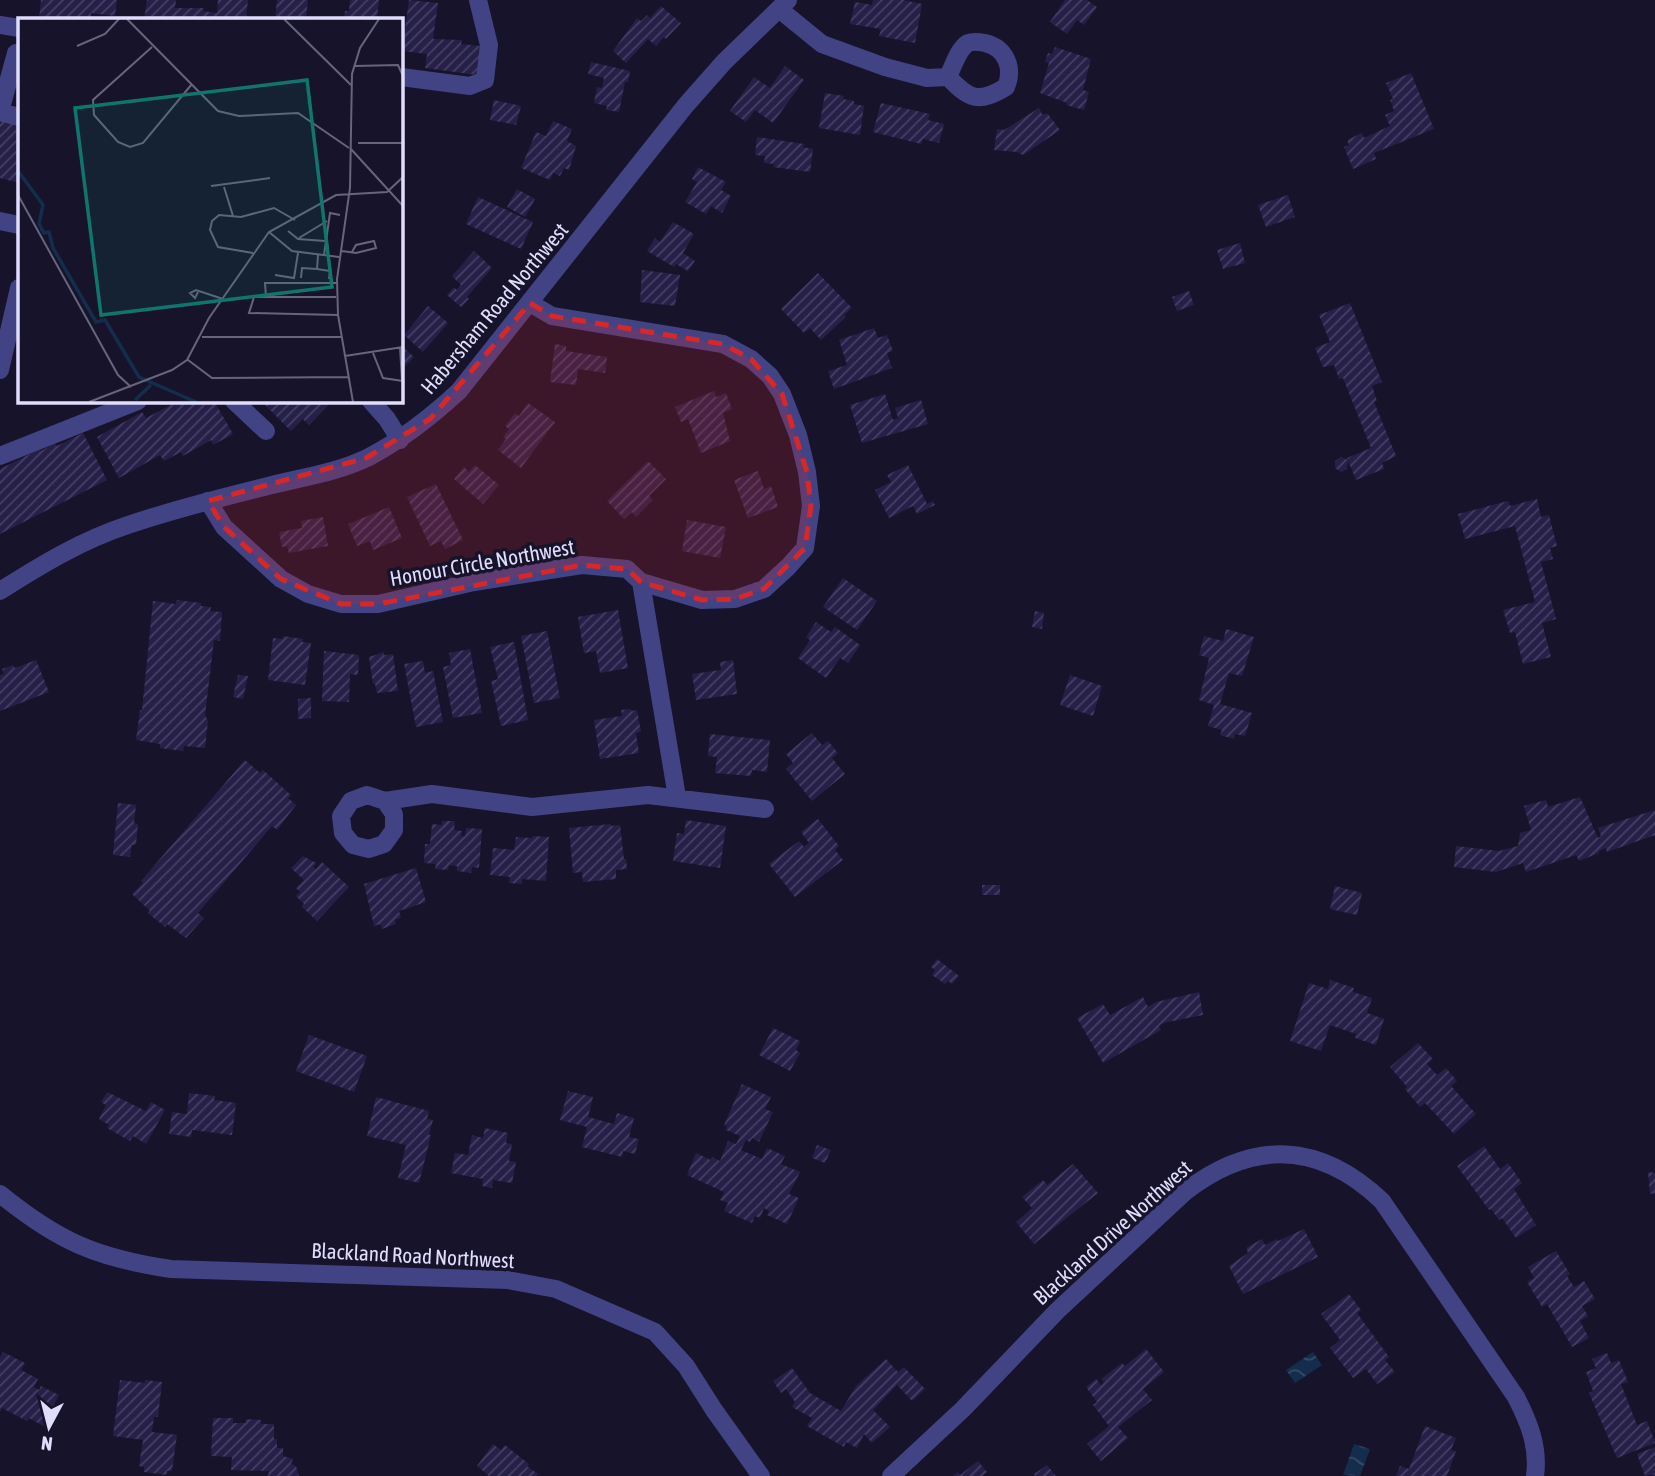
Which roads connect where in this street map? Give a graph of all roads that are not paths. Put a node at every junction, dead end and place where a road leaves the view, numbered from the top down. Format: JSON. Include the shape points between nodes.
{"nodes":[{"id":1,"x":478,"y":0,"type":"edge"},
{"id":2,"x":783,"y":4,"type":"edge"},
{"id":3,"x":0,"y":25,"type":"edge"},
{"id":4,"x":18,"y":28,"type":"edge"},
{"id":5,"x":16,"y":53,"type":"dead end"},
{"id":6,"x":948,"y":77,"type":"dead end"},
{"id":7,"x":402,"y":78,"type":"edge"},
{"id":8,"x":18,"y":117,"type":"edge"},
{"id":9,"x":0,"y":221,"type":"edge"},
{"id":10,"x":18,"y":225,"type":"edge"},
{"id":11,"x":18,"y":297,"type":"edge"},
{"id":12,"x":530,"y":303,"type":"junction"},
{"id":13,"x":15,"y":325,"type":"edge"},
{"id":14,"x":0,"y":370,"type":"edge"},
{"id":15,"x":135,"y":402,"type":"edge"},
{"id":16,"x":235,"y":402,"type":"edge"},
{"id":17,"x":372,"y":402,"type":"edge"},
{"id":18,"x":267,"y":431,"type":"dead end"},
{"id":19,"x":400,"y":440,"type":"junction"},
{"id":20,"x":0,"y":456,"type":"edge"},
{"id":21,"x":208,"y":501,"type":"junction"},
{"id":22,"x":641,"y":582,"type":"junction"},
{"id":23,"x":0,"y":591,"type":"edge"},
{"id":24,"x":677,"y":797,"type":"junction"},
{"id":25,"x":384,"y":801,"type":"dead end"},
{"id":26,"x":765,"y":809,"type":"dead end"},
{"id":27,"x":0,"y":1194,"type":"edge"},
{"id":28,"x":761,"y":1476,"type":"edge"},
{"id":29,"x":891,"y":1476,"type":"edge"},
{"id":30,"x":1535,"y":1476,"type":"edge"}],
"edges":[{"from":1,"to":7,"type":"street","via":[[489,45],[485,80],[470,86]]},
{"from":2,"to":6,"type":"street","via":[[822,44],[927,78]]},
{"from":2,"to":12,"type":"street","name":"Habersham Road Northwest","via":[[686,105]]},
{"from":3,"to":4,"type":"street"},
{"from":5,"to":8,"type":"street","via":[[0,112]]},
{"from":9,"to":10,"type":"street"},
{"from":11,"to":13,"type":"street"},
{"from":12,"to":19,"type":"street","name":"Habersham Road Northwest","via":[[459,391]]},
{"from":12,"to":22,"type":"street","name":"Honour Circle Northwest","via":[[552,316],[723,344],[751,359],[782,394],[807,472],[810,506],[805,548],[764,589],[735,599],[702,600]]},
{"from":13,"to":14,"type":"street"},
{"from":15,"to":20,"type":"street"},
{"from":16,"to":18,"type":"street"},
{"from":17,"to":19,"type":"street"},
{"from":19,"to":21,"type":"street","name":"Habersham Road Northwest","via":[[334,470]]},
{"from":21,"to":22,"type":"street","name":"Honour Circle Northwest","via":[[224,527],[281,579],[307,594],[341,604],[378,604],[474,582],[582,565],[627,569]]},
{"from":21,"to":23,"type":"street","name":"Habersham Road Northwest","via":[[82,543]]},
{"from":22,"to":24,"type":"street"},
{"from":24,"to":25,"type":"street","via":[[648,795],[532,807],[432,794]]},
{"from":24,"to":26,"type":"street"},
{"from":27,"to":28,"type":"street","name":"Blackland Road Northwest","via":[[52,1233],[129,1263],[170,1269],[508,1280],[556,1289],[655,1332],[686,1366]]},
{"from":29,"to":30,"type":"street","name":"Blackland Drive Northwest","via":[[1186,1191],[1230,1163],[1276,1154],[1300,1156],[1343,1170],[1381,1201],[1526,1415],[1534,1441]]}]}
